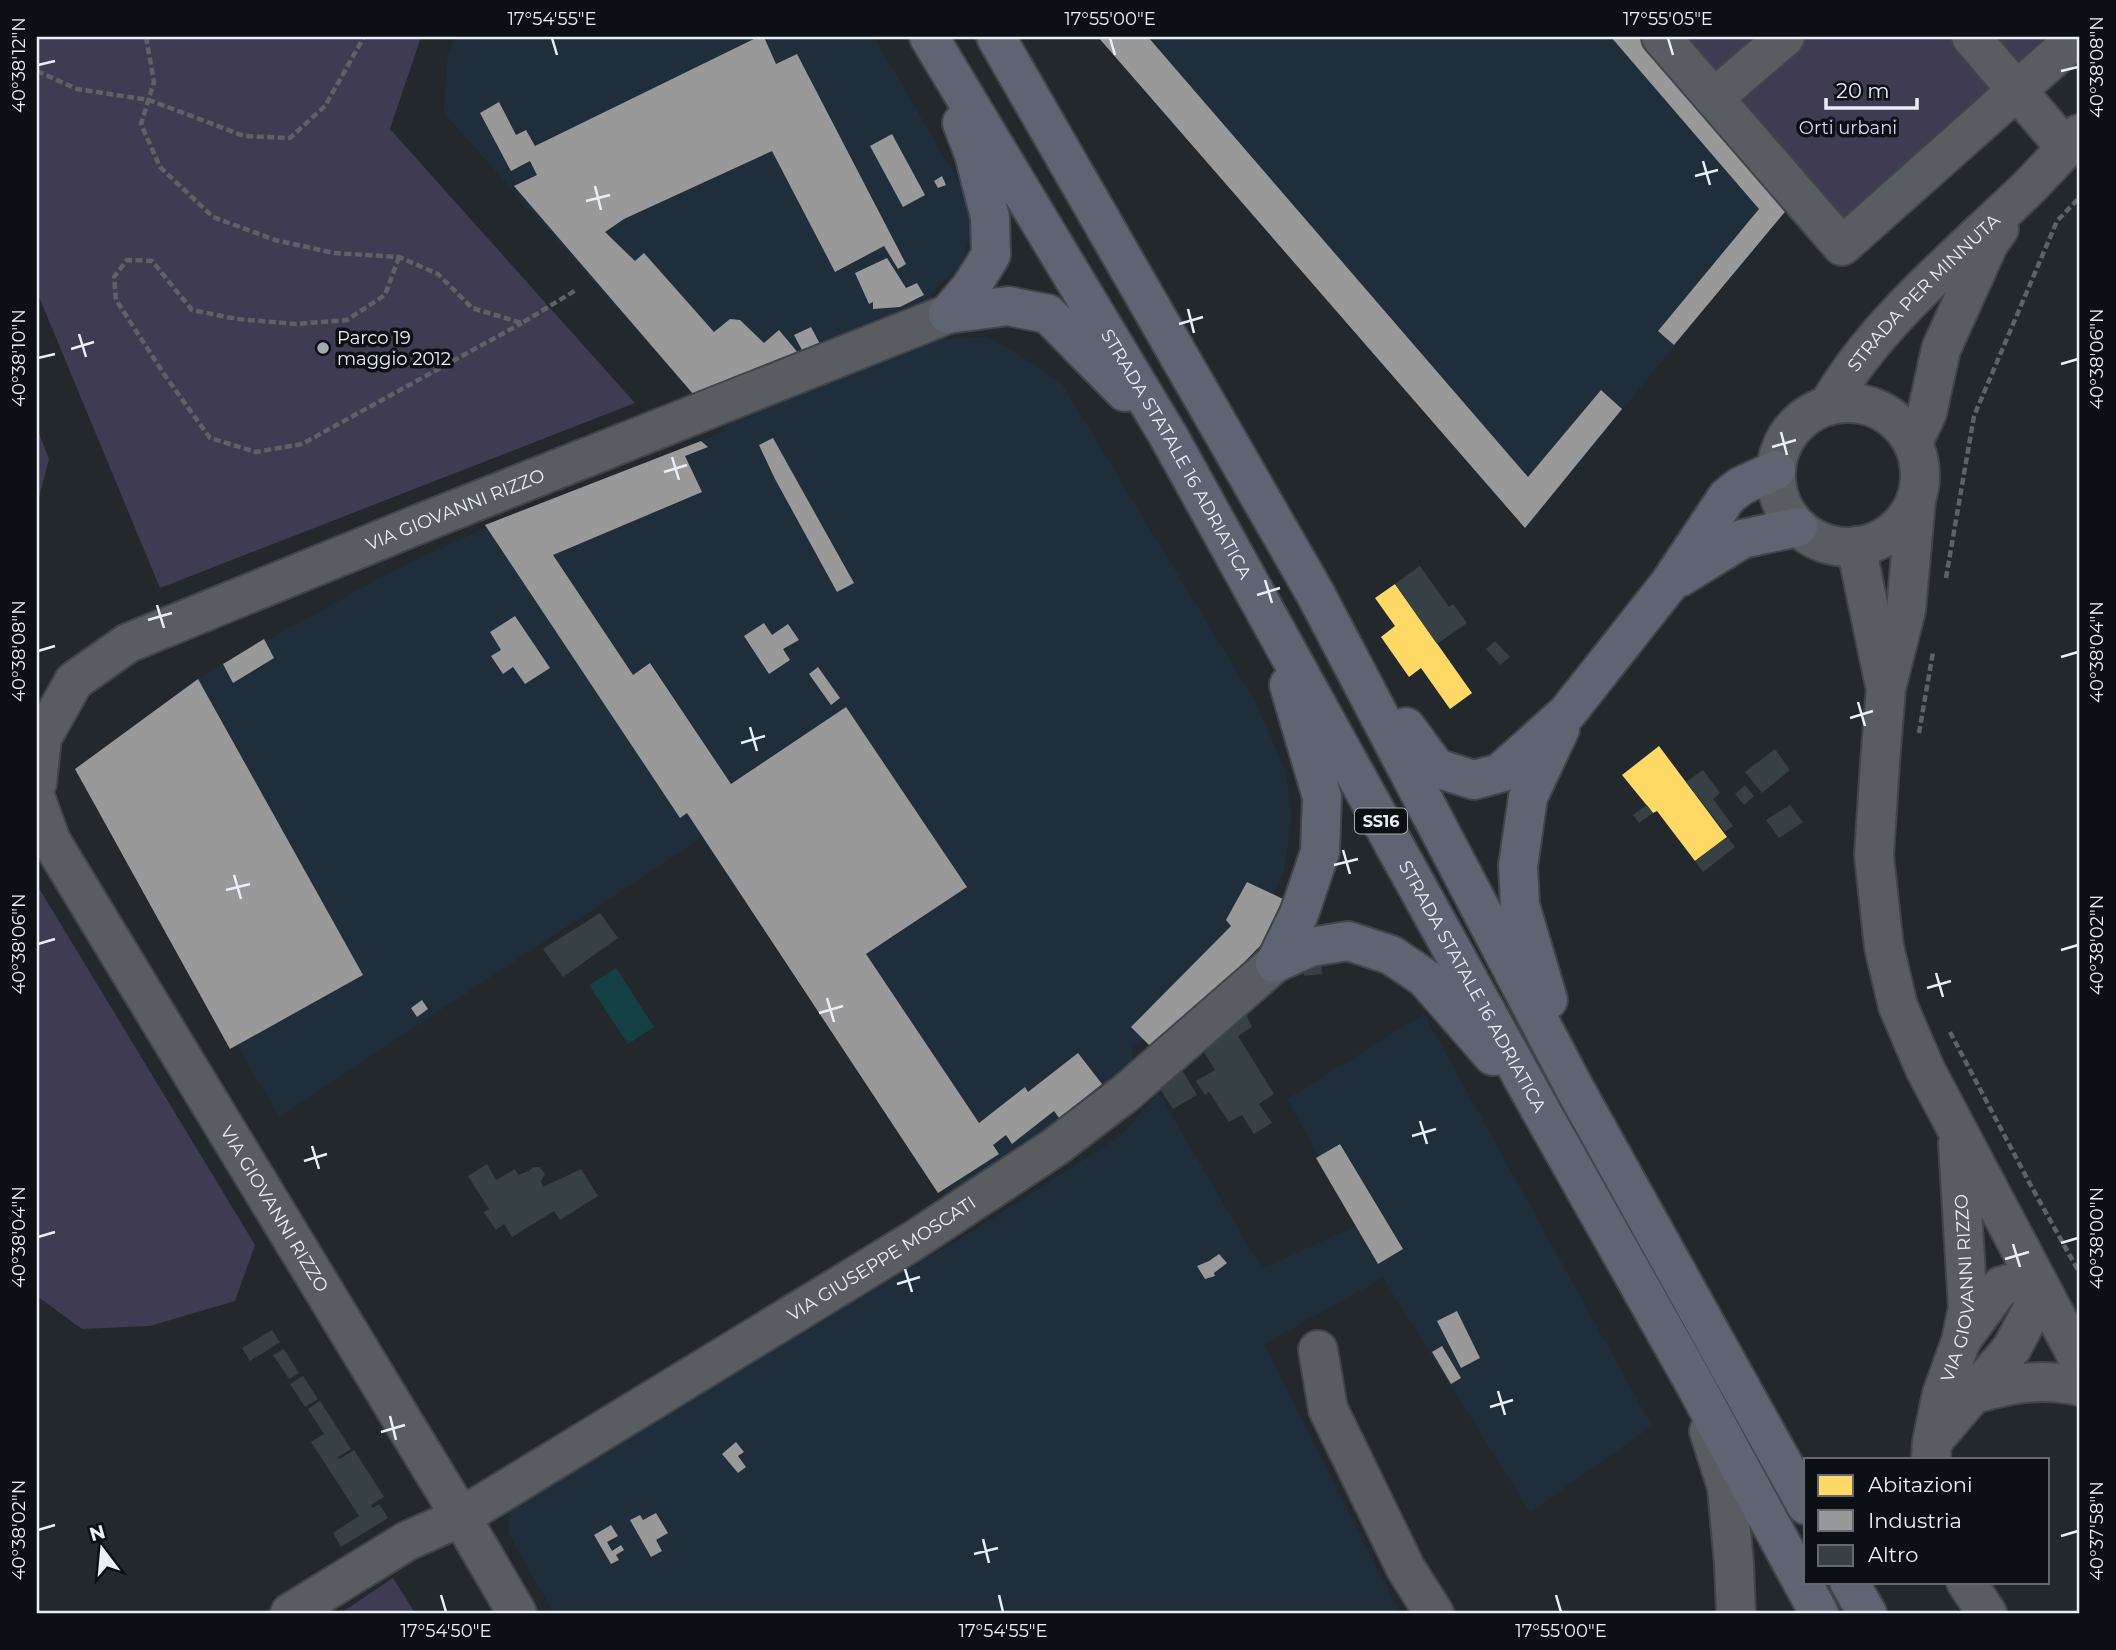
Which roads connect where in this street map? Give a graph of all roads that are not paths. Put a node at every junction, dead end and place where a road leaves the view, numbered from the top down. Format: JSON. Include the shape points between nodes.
{"nodes":[{"id":1,"x":928,"y":37,"type":"edge"},
{"id":2,"x":996,"y":37,"type":"edge"},
{"id":3,"x":1661,"y":37,"type":"edge"},
{"id":4,"x":1785,"y":37,"type":"edge"},
{"id":5,"x":1970,"y":37,"type":"edge"},
{"id":6,"x":2077,"y":37,"type":"edge"},
{"id":7,"x":2016,"y":91,"type":"junction"},
{"id":8,"x":1714,"y":98,"type":"junction"},
{"id":9,"x":2073,"y":141,"type":"edge"},
{"id":10,"x":2028,"y":187,"type":"junction"},
{"id":11,"x":948,"y":314,"type":"junction"},
{"id":12,"x":1828,"y":406,"type":"junction"},
{"id":13,"x":1169,"y":437,"type":"junction"},
{"id":14,"x":1913,"y":442,"type":"junction"},
{"id":15,"x":1776,"y":470,"type":"junction"},
{"id":16,"x":1916,"y":500,"type":"junction"},
{"id":17,"x":1798,"y":527,"type":"junction"},
{"id":18,"x":1856,"y":546,"type":"junction"},
{"id":19,"x":1669,"y":584,"type":"junction"},
{"id":20,"x":1315,"y":593,"type":"junction"},
{"id":21,"x":1268,"y":615,"type":"junction"},
{"id":22,"x":1885,"y":688,"type":"junction"},
{"id":23,"x":1567,"y":713,"type":"junction"},
{"id":24,"x":37,"y":783,"type":"edge"},
{"id":25,"x":37,"y":802,"type":"edge"},
{"id":26,"x":1275,"y":963,"type":"junction"},
{"id":27,"x":1575,"y":1089,"type":"junction"},
{"id":28,"x":1541,"y":1111,"type":"junction"},
{"id":29,"x":1957,"y":1131,"type":"junction"},
{"id":30,"x":2034,"y":1277,"type":"junction"},
{"id":31,"x":1961,"y":1341,"type":"junction"},
{"id":32,"x":1318,"y":1350,"type":"dead end"},
{"id":33,"x":2079,"y":1360,"type":"edge"},
{"id":34,"x":1692,"y":1379,"type":"junction"},
{"id":35,"x":2079,"y":1386,"type":"edge"},
{"id":36,"x":1974,"y":1394,"type":"junction"},
{"id":37,"x":1931,"y":1451,"type":"edge"},
{"id":38,"x":1804,"y":1501,"type":"edge"},
{"id":39,"x":461,"y":1517,"type":"junction"},
{"id":40,"x":1850,"y":1584,"type":"edge"},
{"id":41,"x":1967,"y":1584,"type":"edge"},
{"id":42,"x":290,"y":1613,"type":"edge"},
{"id":43,"x":517,"y":1613,"type":"edge"},
{"id":44,"x":1434,"y":1613,"type":"edge"},
{"id":45,"x":1736,"y":1613,"type":"edge"},
{"id":46,"x":1819,"y":1613,"type":"edge"},
{"id":47,"x":1867,"y":1613,"type":"edge"},
{"id":48,"x":1987,"y":1613,"type":"edge"}],
"edges":[{"from":1,"to":11,"type":"highway","via":[[974,154],[990,217],[991,255]]},
{"from":1,"to":13,"type":"highway","name":"STRADA STATALE 16 ADRIATICA","number":"SS16"},
{"from":2,"to":20,"type":"highway","number":"SS16"},
{"from":3,"to":8,"type":"street"},
{"from":4,"to":8,"type":"street"},
{"from":5,"to":7,"type":"street"},
{"from":6,"to":7,"type":"street"},
{"from":7,"to":8,"type":"street","via":[[1842,246]]},
{"from":7,"to":9,"type":"street"},
{"from":9,"to":10,"type":"street","name":"STRADA PER MINNUTA"},
{"from":10,"to":12,"type":"street","name":"STRADA PER MINNUTA","via":[[1873,342],[1844,376]]},
{"from":10,"to":14,"type":"street","name":"STRADA PER MINNUTA","via":[[1989,243],[1941,349],[1927,413]]},
{"from":11,"to":13,"type":"highway","via":[[1008,306],[1048,314]]},
{"from":11,"to":24,"type":"street","name":"VIA GIOVANNI RIZZO","via":[[128,643],[74,681],[42,738]]},
{"from":12,"to":14,"type":"street","via":[[1853,403],[1877,409],[1898,422]]},
{"from":12,"to":15,"type":"street","via":[[1811,412],[1792,430]]},
{"from":13,"to":21,"type":"highway","name":"STRADA STATALE 16 ADRIATICA","number":"SS16"},
{"from":14,"to":16,"type":"street","via":[[1920,471]]},
{"from":15,"to":17,"type":"street","via":[[1785,510]]},
{"from":15,"to":19,"type":"highway","via":[[1727,498]]},
{"from":16,"to":18,"type":"street","via":[[1893,532]]},
{"from":16,"to":22,"type":"street","via":[[1906,610]]},
{"from":17,"to":18,"type":"street","via":[[1815,539]]},
{"from":17,"to":19,"type":"highway","via":[[1742,540]]},
{"from":18,"to":22,"type":"street"},
{"from":19,"to":23,"type":"highway"},
{"from":20,"to":23,"type":"highway","via":[[1436,768],[1474,780],[1500,773]]},
{"from":20,"to":27,"type":"highway","number":"SS16"},
{"from":21,"to":26,"type":"highway","via":[[1322,797],[1320,852],[1299,914]]},
{"from":21,"to":28,"type":"highway","name":"STRADA STATALE 16 ADRIATICA","number":"SS16"},
{"from":22,"to":29,"type":"street","via":[[1874,856],[1884,947],[1898,1006]]},
{"from":23,"to":27,"type":"highway","via":[[1528,797],[1518,866],[1520,905]]},
{"from":25,"to":39,"type":"street","name":"VIA GIOVANNI RIZZO","via":[[51,841]]},
{"from":26,"to":28,"type":"highway","via":[[1311,947],[1348,941],[1391,955],[1424,978]]},
{"from":26,"to":39,"type":"street","name":"VIA GIUSEPPE MOSCATI","via":[[1127,1092],[1055,1147],[912,1241]]},
{"from":27,"to":38,"type":"highway","number":"SS16"},
{"from":28,"to":34,"type":"highway","name":"STRADA STATALE 16 ADRIATICA","number":"SS16"},
{"from":29,"to":30,"type":"street"},
{"from":29,"to":31,"type":"street","name":"VIA GIOVANNI RIZZO","via":[[1968,1308]]},
{"from":30,"to":31,"type":"street","via":[[2001,1286]]},
{"from":30,"to":33,"type":"street"},
{"from":30,"to":36,"type":"street","name":"VIA GIOVANNI RIZZO","via":[[2033,1308],[2012,1348]]},
{"from":31,"to":37,"type":"street","name":"VIA GIOVANNI RIZZO","via":[[1942,1394]]},
{"from":32,"to":44,"type":"street","via":[[1328,1409],[1406,1569]]},
{"from":34,"to":45,"type":"street","via":[[1727,1487]]},
{"from":34,"to":46,"type":"highway","name":"STRADA STATALE 16 ADRIATICA","number":"SS16"},
{"from":35,"to":36,"type":"street","via":[[2053,1381],[2010,1384]]},
{"from":36,"to":37,"type":"street","name":"VIA GIOVANNI RIZZO"},
{"from":39,"to":42,"type":"street","name":"VIA GIUSEPPE MOSCATI","via":[[407,1541]]},
{"from":39,"to":43,"type":"street","name":"VIA GIOVANNI RIZZO"},
{"from":40,"to":47,"type":"highway"},
{"from":41,"to":48,"type":"street"}]}
